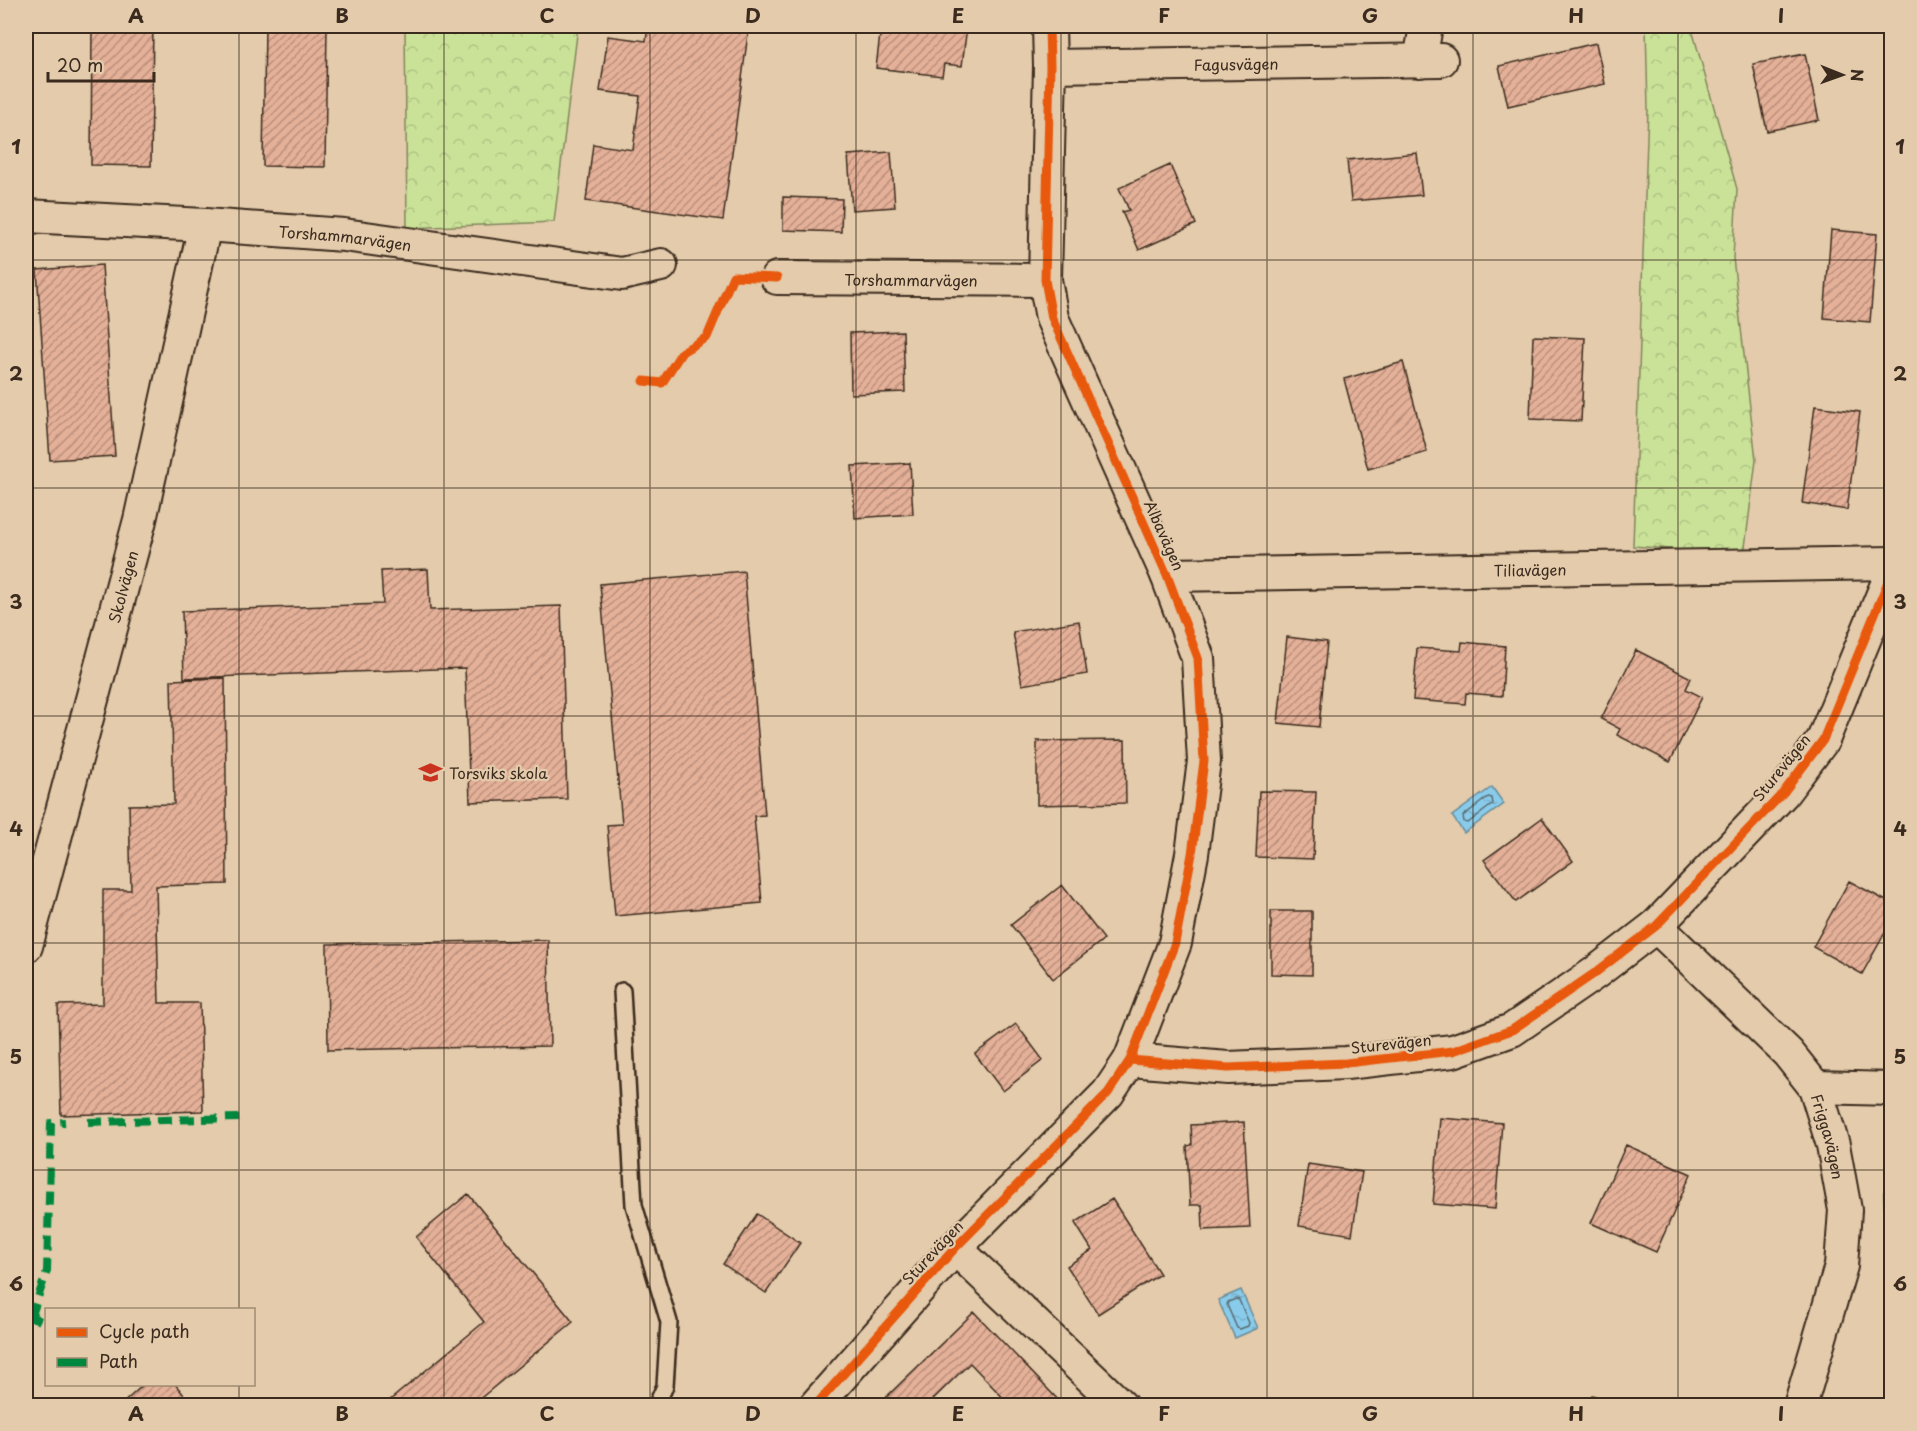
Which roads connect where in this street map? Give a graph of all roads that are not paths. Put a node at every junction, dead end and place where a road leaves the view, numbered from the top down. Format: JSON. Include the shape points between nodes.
{"nodes":[{"id":1,"x":1049,"y":26,"type":"edge"},
{"id":2,"x":1426,"y":26,"type":"edge"},
{"id":3,"x":1050,"y":66,"type":"junction"},
{"id":4,"x":26,"y":216,"type":"edge"},
{"id":5,"x":205,"y":225,"type":"junction"},
{"id":6,"x":661,"y":265,"type":"dead end"},
{"id":7,"x":777,"y":278,"type":"dead end"},
{"id":8,"x":1045,"y":280,"type":"junction"},
{"id":9,"x":1892,"y":563,"type":"edge"},
{"id":10,"x":1892,"y":572,"type":"edge"},
{"id":11,"x":1167,"y":575,"type":"junction"},
{"id":12,"x":1656,"y":926,"type":"junction"},
{"id":13,"x":26,"y":946,"type":"edge"},
{"id":14,"x":622,"y":991,"type":"dead end"},
{"id":15,"x":1130,"y":1060,"type":"junction"},
{"id":16,"x":1815,"y":1087,"type":"junction"},
{"id":17,"x":1892,"y":1089,"type":"edge"},
{"id":18,"x":955,"y":1248,"type":"junction"},
{"id":19,"x":656,"y":1406,"type":"edge"},
{"id":20,"x":815,"y":1406,"type":"edge"},
{"id":21,"x":1121,"y":1406,"type":"edge"},
{"id":22,"x":1800,"y":1406,"type":"edge"}],
"edges":[{"from":1,"to":3,"type":"street","name":"Albavägen"},
{"from":2,"to":3,"type":"street","name":"Fagusvägen","via":[[1431,61]]},
{"from":3,"to":8,"type":"street","name":"Albavägen"},
{"from":4,"to":5,"type":"street","name":"Torshammarvägen"},
{"from":5,"to":6,"type":"street","name":"Torshammarvägen","via":[[344,235],[622,274]]},
{"from":5,"to":13,"type":"street","name":"Skolvägen","via":[[140,519]]},
{"from":7,"to":8,"type":"street","name":"Torshammarvägen"},
{"from":8,"to":11,"type":"street","name":"Albavägen","via":[[1052,318]]},
{"from":9,"to":11,"type":"street","name":"Tiliavägen"},
{"from":10,"to":12,"type":"street","name":"Sturevägen","via":[[1822,740],[1783,793]]},
{"from":11,"to":15,"type":"street","name":"Albavägen","via":[[1198,658],[1204,761],[1175,943]]},
{"from":12,"to":15,"type":"street","name":"Sturevägen","via":[[1512,1030],[1453,1051],[1346,1063],[1228,1068]]},
{"from":12,"to":16,"type":"street","name":"Friggavägen","via":[[1788,1053]]},
{"from":14,"to":19,"type":"lane","via":[[634,1205],[669,1322],[665,1386]]},
{"from":15,"to":18,"type":"street","name":"Sturevägen","via":[[1108,1093]]},
{"from":16,"to":17,"type":"street"},
{"from":16,"to":22,"type":"street","name":"Friggavägen","via":[[1833,1145],[1845,1210],[1841,1266]]},
{"from":18,"to":20,"type":"street","name":"Sturevägen"},
{"from":18,"to":21,"type":"street","name":"Sturevägen"}]}
